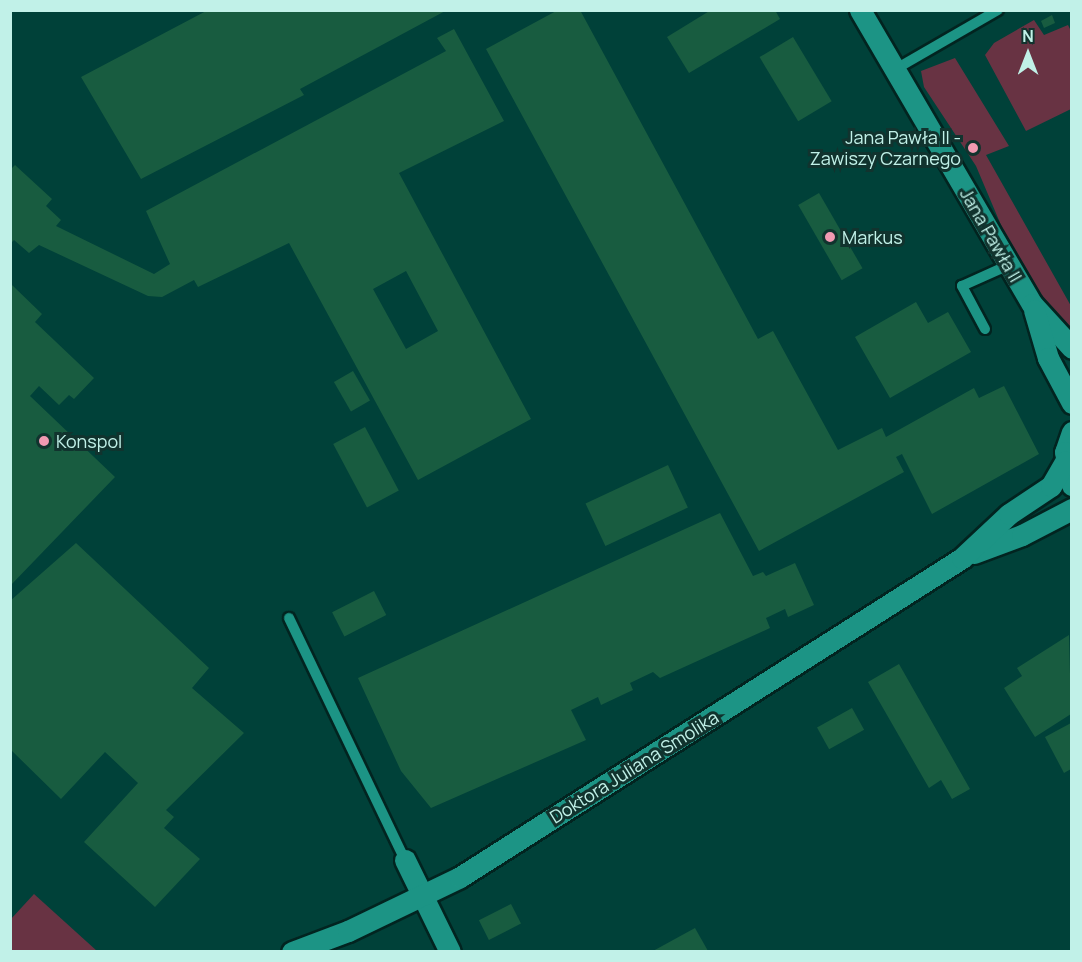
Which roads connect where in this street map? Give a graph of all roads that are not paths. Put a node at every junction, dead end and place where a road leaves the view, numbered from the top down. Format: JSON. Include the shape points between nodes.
{"nodes":[{"id":1,"x":860,"y":10,"type":"edge"},
{"id":2,"x":998,"y":10,"type":"edge"},
{"id":3,"x":894,"y":70,"type":"junction"},
{"id":4,"x":1009,"y":265,"type":"junction"},
{"id":5,"x":1032,"y":304,"type":"junction"},
{"id":6,"x":985,"y":329,"type":"dead end"},
{"id":7,"x":1071,"y":348,"type":"edge"},
{"id":8,"x":1071,"y":403,"type":"edge"},
{"id":9,"x":1071,"y":432,"type":"edge"},
{"id":10,"x":1065,"y":462,"type":"junction"},
{"id":11,"x":1071,"y":484,"type":"edge"},
{"id":12,"x":1071,"y":508,"type":"edge"},
{"id":13,"x":962,"y":558,"type":"junction"},
{"id":14,"x":289,"y":618,"type":"dead end"},
{"id":15,"x":405,"y":860,"type":"joint"},
{"id":16,"x":423,"y":897,"type":"junction"},
{"id":17,"x":292,"y":951,"type":"edge"},
{"id":18,"x":450,"y":951,"type":"edge"}],
"edges":[{"from":1,"to":3,"type":"street","name":"Jana Pawła II"},
{"from":2,"to":3,"type":"lane"},
{"from":3,"to":4,"type":"street","name":"Jana Pawła II"},
{"from":4,"to":5,"type":"street","name":"Jana Pawła II"},
{"from":4,"to":6,"type":"lane","via":[[962,286]]},
{"from":5,"to":7,"type":"street","name":"Jana Pawła II"},
{"from":5,"to":8,"type":"street","name":"Jana Pawła II","via":[[1048,358]]},
{"from":9,"to":10,"type":"street"},
{"from":10,"to":11,"type":"street"},
{"from":10,"to":13,"type":"street","name":"Doktora Juliana Smolika","via":[[1051,486],[1010,514]]},
{"from":12,"to":13,"type":"street","name":"Doktora Juliana Smolika","via":[[1022,535]]},
{"from":13,"to":16,"type":"street","name":"Doktora Juliana Smolika"},
{"from":14,"to":15,"type":"lane"},
{"from":15,"to":16,"type":"street"},
{"from":16,"to":17,"type":"street","name":"Doktora Juliana Smolika"},
{"from":16,"to":18,"type":"street"}]}
